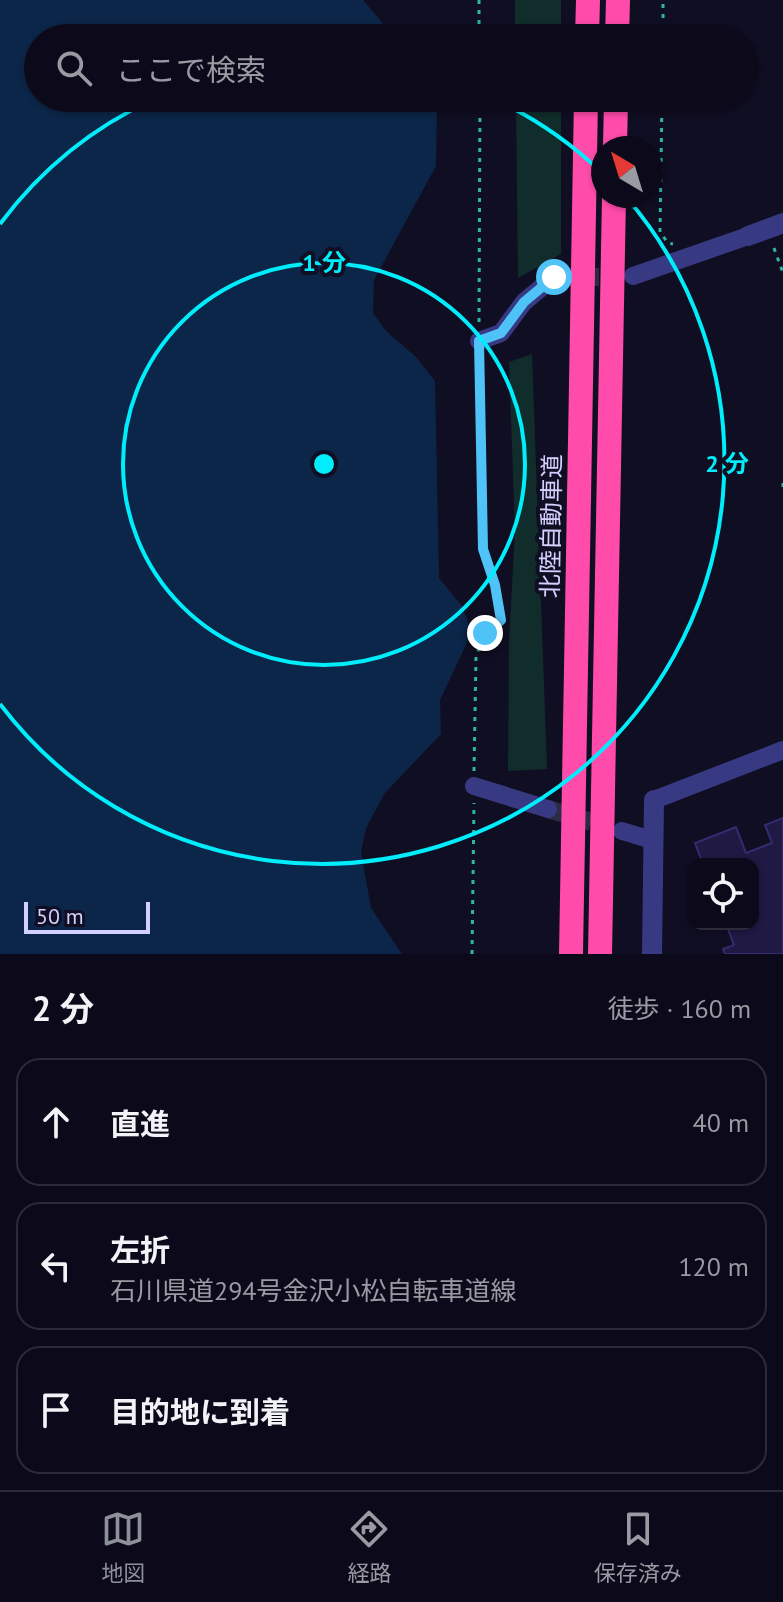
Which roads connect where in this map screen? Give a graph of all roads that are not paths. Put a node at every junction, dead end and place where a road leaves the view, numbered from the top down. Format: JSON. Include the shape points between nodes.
{"nodes":[{"id":1,"x":588,"y":0,"type":"edge"},
{"id":2,"x":618,"y":0,"type":"edge"},
{"id":3,"x":587,"y":24,"type":"edge"},
{"id":4,"x":617,"y":24,"type":"edge"},
{"id":5,"x":586,"y":112,"type":"edge"},
{"id":6,"x":616,"y":112,"type":"edge"},
{"id":7,"x":615,"y":136,"type":"edge"},
{"id":8,"x":614,"y":208,"type":"edge"},
{"id":9,"x":766,"y":229,"type":"edge"},
{"id":10,"x":633,"y":276,"type":"tunnel mouth"},
{"id":11,"x":554,"y":277,"type":"tunnel mouth"},
{"id":12,"x":479,"y":341,"type":"road end"},
{"id":13,"x":783,"y":750,"type":"edge"},
{"id":14,"x":474,"y":786,"type":"road end"},
{"id":15,"x":654,"y":800,"type":"joint"},
{"id":16,"x":548,"y":809,"type":"tunnel mouth"},
{"id":17,"x":622,"y":831,"type":"tunnel mouth"},
{"id":18,"x":652,"y":840,"type":"junction"},
{"id":19,"x":571,"y":954,"type":"edge"},
{"id":20,"x":600,"y":954,"type":"edge"},
{"id":21,"x":652,"y":954,"type":"edge"}],
"edges":[{"from":1,"to":3,"type":"highway"},
{"from":2,"to":4,"type":"highway"},
{"from":5,"to":19,"type":"highway","name":"北陸自動車道"},
{"from":6,"to":7,"type":"highway"},
{"from":8,"to":20,"type":"highway"},
{"from":9,"to":10,"type":"street"},
{"from":11,"to":12,"type":"street","via":[[524,302],[501,333]]},
{"from":13,"to":15,"type":"street"},
{"from":14,"to":16,"type":"street"},
{"from":15,"to":18,"type":"street"},
{"from":17,"to":18,"type":"street"},
{"from":18,"to":21,"type":"street"}]}
